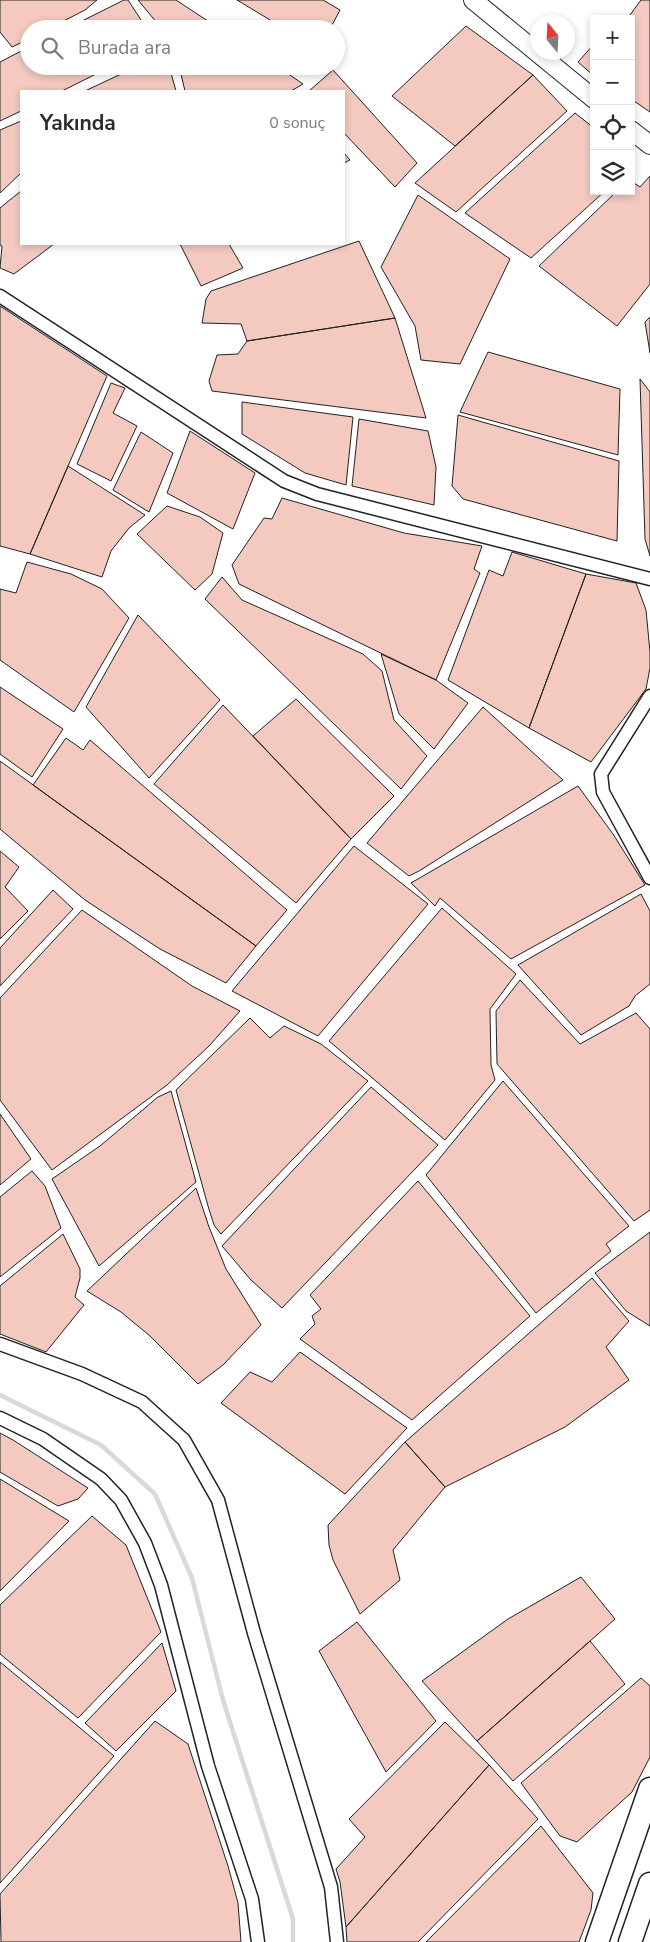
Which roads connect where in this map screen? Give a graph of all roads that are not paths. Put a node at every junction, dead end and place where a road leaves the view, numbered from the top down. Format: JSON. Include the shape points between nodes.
{"nodes":[{"id":1,"x":473,"y":0,"type":"edge"},
{"id":2,"x":590,"y":96,"type":"edge"},
{"id":3,"x":635,"y":133,"type":"edge"},
{"id":4,"x":650,"y":145,"type":"edge"},
{"id":5,"x":0,"y":296,"type":"edge"},
{"id":6,"x":649,"y":582,"type":"edge"},
{"id":7,"x":650,"y":696,"type":"edge"},
{"id":8,"x":650,"y":878,"type":"edge"},
{"id":9,"x":0,"y":1344,"type":"edge"},
{"id":10,"x":0,"y":1418,"type":"edge"},
{"id":11,"x":650,"y":1789,"type":"edge"},
{"id":12,"x":650,"y":1884,"type":"edge"},
{"id":13,"x":258,"y":1942,"type":"edge"},
{"id":14,"x":336,"y":1942,"type":"edge"},
{"id":15,"x":597,"y":1942,"type":"edge"},
{"id":16,"x":630,"y":1942,"type":"edge"}],
"edges":[{"from":1,"to":2,"type":"street"},
{"from":3,"to":4,"type":"street"},
{"from":5,"to":6,"type":"street","via":[[284,481],[317,494]]},
{"from":7,"to":8,"type":"street","via":[[601,774],[604,792]]},
{"from":9,"to":14,"type":"street","via":[[82,1374],[142,1402],[184,1440],[218,1500],[254,1633],[331,1887]]},
{"from":10,"to":13,"type":"street","via":[[43,1440],[101,1479],[121,1500],[145,1543],[161,1585],[208,1766],[252,1899]]},
{"from":11,"to":15,"type":"highway"},
{"from":12,"to":16,"type":"highway"}]}
